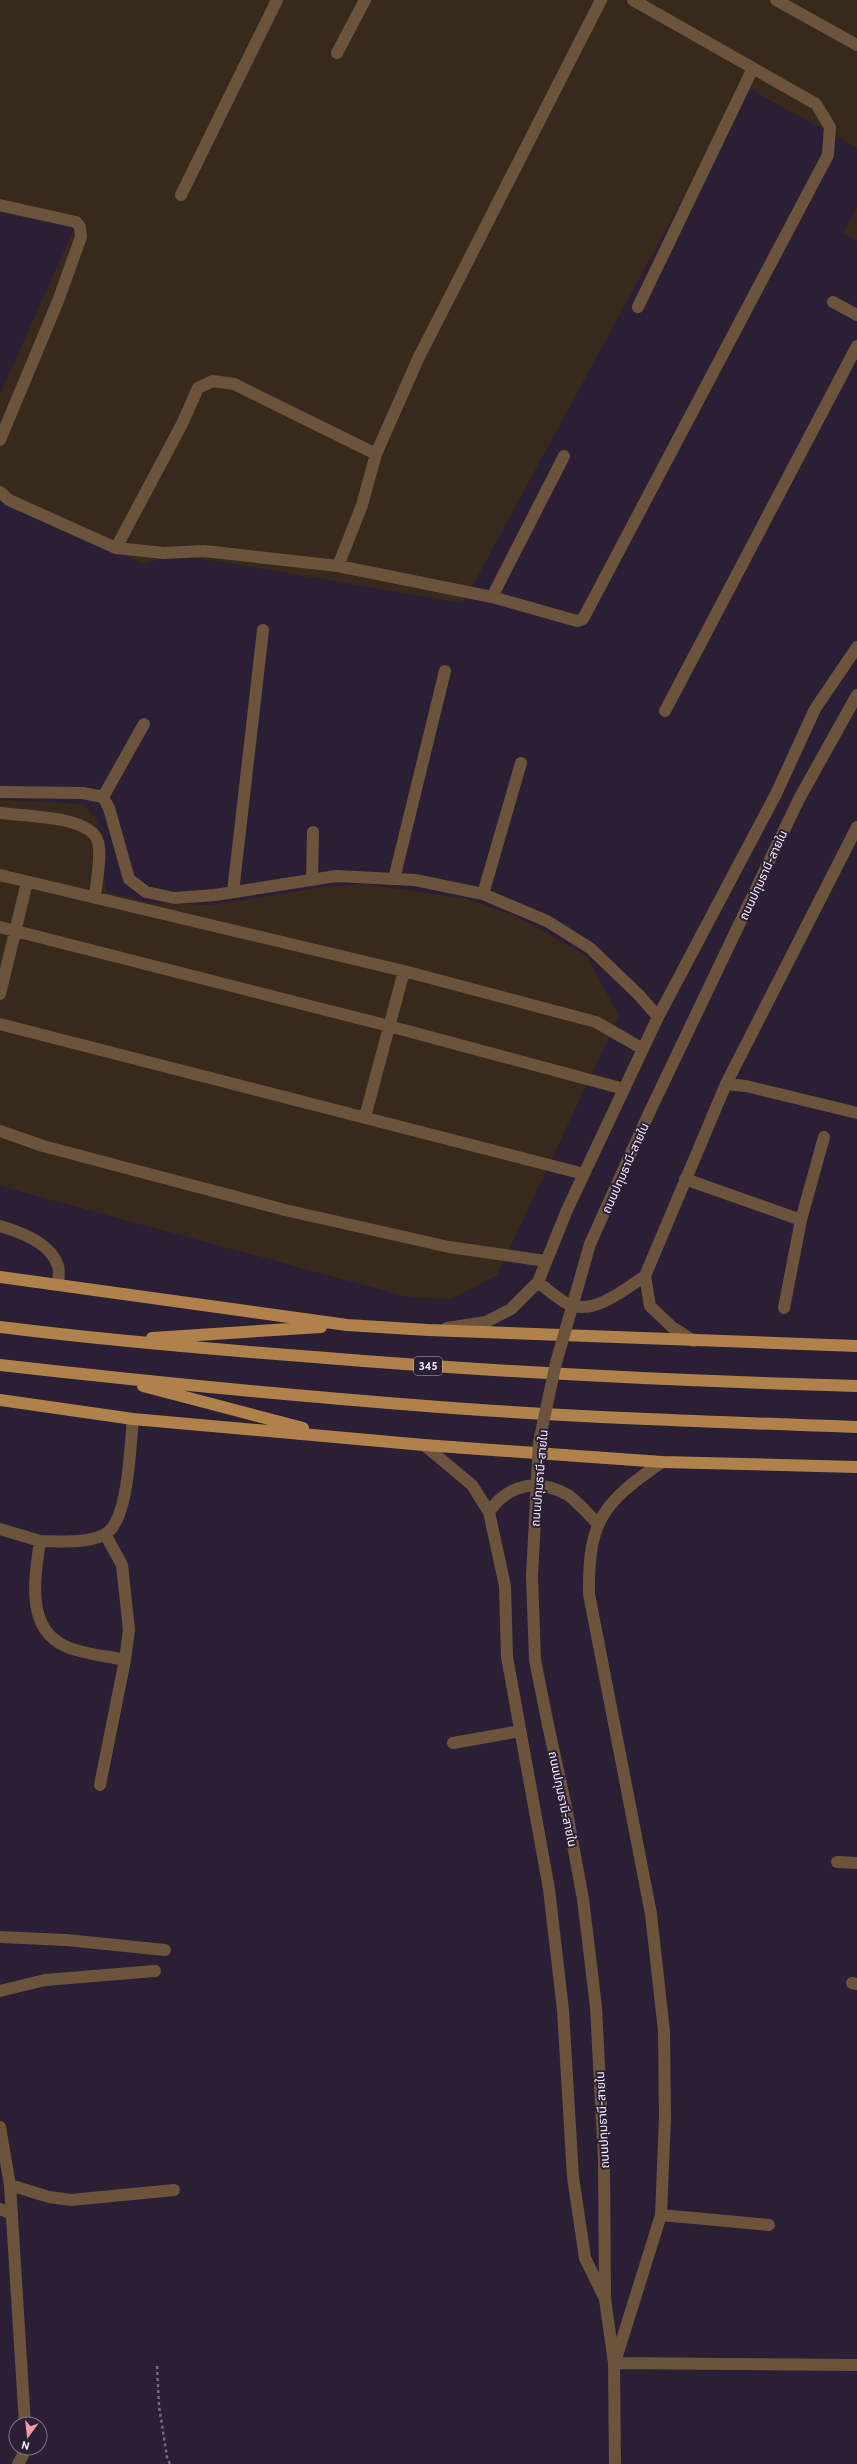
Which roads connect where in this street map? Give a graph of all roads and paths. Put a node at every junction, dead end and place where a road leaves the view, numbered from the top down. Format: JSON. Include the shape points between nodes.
{"nodes":[{"id":1,"x":277,"y":0,"type":"edge"},
{"id":2,"x":365,"y":0,"type":"edge"},
{"id":3,"x":601,"y":0,"type":"edge"},
{"id":4,"x":633,"y":0,"type":"edge"},
{"id":5,"x":776,"y":0,"type":"edge"},
{"id":6,"x":857,"y":45,"type":"edge"},
{"id":7,"x":337,"y":53,"type":"dead end"},
{"id":8,"x":753,"y":68,"type":"junction"},
{"id":9,"x":181,"y":194,"type":"dead end"},
{"id":10,"x":0,"y":205,"type":"edge"},
{"id":11,"x":833,"y":302,"type":"dead end"},
{"id":12,"x":638,"y":307,"type":"dead end"},
{"id":13,"x":857,"y":315,"type":"edge"},
{"id":14,"x":857,"y":346,"type":"edge"},
{"id":15,"x":0,"y":440,"type":"edge"},
{"id":16,"x":376,"y":454,"type":"junction"},
{"id":17,"x":564,"y":456,"type":"dead end"},
{"id":18,"x":0,"y":492,"type":"edge"},
{"id":19,"x":116,"y":548,"type":"junction"},
{"id":20,"x":338,"y":566,"type":"junction"},
{"id":21,"x":492,"y":597,"type":"junction"},
{"id":22,"x":263,"y":630,"type":"dead end"},
{"id":23,"x":857,"y":647,"type":"edge"},
{"id":24,"x":445,"y":671,"type":"dead end"},
{"id":25,"x":857,"y":695,"type":"edge"},
{"id":26,"x":665,"y":711,"type":"dead end"},
{"id":27,"x":144,"y":724,"type":"dead end"},
{"id":28,"x":521,"y":763,"type":"dead end"},
{"id":29,"x":0,"y":792,"type":"edge"},
{"id":30,"x":103,"y":797,"type":"junction"},
{"id":31,"x":0,"y":813,"type":"edge"},
{"id":32,"x":857,"y":827,"type":"edge"},
{"id":33,"x":313,"y":832,"type":"dead end"},
{"id":34,"x":0,"y":875,"type":"edge"},
{"id":35,"x":394,"y":879,"type":"junction"},
{"id":36,"x":312,"y":880,"type":"junction"},
{"id":37,"x":26,"y":882,"type":"junction"},
{"id":38,"x":233,"y":892,"type":"junction"},
{"id":39,"x":484,"y":894,"type":"junction"},
{"id":40,"x":95,"y":898,"type":"junction"},
{"id":41,"x":0,"y":927,"type":"edge"},
{"id":42,"x":15,"y":931,"type":"junction"},
{"id":43,"x":404,"y":970,"type":"junction"},
{"id":44,"x":0,"y":994,"type":"edge"},
{"id":45,"x":658,"y":1017,"type":"junction"},
{"id":46,"x":0,"y":1024,"type":"edge"},
{"id":47,"x":389,"y":1026,"type":"junction"},
{"id":48,"x":643,"y":1049,"type":"junction"},
{"id":49,"x":726,"y":1084,"type":"junction"},
{"id":50,"x":624,"y":1089,"type":"junction"},
{"id":51,"x":857,"y":1113,"type":"edge"},
{"id":52,"x":365,"y":1117,"type":"junction"},
{"id":53,"x":0,"y":1131,"type":"edge"},
{"id":54,"x":824,"y":1136,"type":"dead end"},
{"id":55,"x":584,"y":1174,"type":"junction"},
{"id":56,"x":685,"y":1179,"type":"junction"},
{"id":57,"x":801,"y":1220,"type":"junction"},
{"id":58,"x":0,"y":1226,"type":"edge"},
{"id":59,"x":546,"y":1261,"type":"junction"},
{"id":60,"x":645,"y":1276,"type":"junction"},
{"id":61,"x":0,"y":1278,"type":"edge"},
{"id":62,"x":538,"y":1282,"type":"junction"},
{"id":63,"x":58,"y":1285,"type":"junction"},
{"id":64,"x":784,"y":1308,"type":"dead end"},
{"id":65,"x":347,"y":1325,"type":"junction"},
{"id":66,"x":0,"y":1327,"type":"edge"},
{"id":67,"x":428,"y":1330,"type":"junction"},
{"id":68,"x":111,"y":1341,"type":"junction"},
{"id":69,"x":694,"y":1341,"type":"junction"},
{"id":70,"x":857,"y":1346,"type":"edge"},
{"id":71,"x":0,"y":1365,"type":"edge"},
{"id":72,"x":109,"y":1377,"type":"junction"},
{"id":73,"x":857,"y":1386,"type":"edge"},
{"id":74,"x":0,"y":1400,"type":"edge"},
{"id":75,"x":133,"y":1419,"type":"junction"},
{"id":76,"x":857,"y":1427,"type":"edge"},
{"id":77,"x":337,"y":1436,"type":"junction"},
{"id":78,"x":424,"y":1445,"type":"junction"},
{"id":79,"x":662,"y":1462,"type":"junction"},
{"id":80,"x":857,"y":1467,"type":"edge"},
{"id":81,"x":489,"y":1512,"type":"junction"},
{"id":82,"x":598,"y":1523,"type":"junction"},
{"id":83,"x":0,"y":1529,"type":"edge"},
{"id":84,"x":105,"y":1534,"type":"junction"},
{"id":85,"x":40,"y":1541,"type":"junction"},
{"id":86,"x":126,"y":1660,"type":"junction"},
{"id":87,"x":520,"y":1731,"type":"junction"},
{"id":88,"x":453,"y":1743,"type":"dead end"},
{"id":89,"x":100,"y":1785,"type":"dead end"},
{"id":90,"x":837,"y":1862,"type":"dead end"},
{"id":91,"x":857,"y":1864,"type":"edge"},
{"id":92,"x":0,"y":1937,"type":"edge"},
{"id":93,"x":165,"y":1950,"type":"dead end"},
{"id":94,"x":155,"y":1971,"type":"dead end"},
{"id":95,"x":0,"y":1991,"type":"edge"},
{"id":96,"x":0,"y":2127,"type":"edge"},
{"id":97,"x":10,"y":2185,"type":"junction"},
{"id":98,"x":174,"y":2190,"type":"dead end"},
{"id":99,"x":0,"y":2210,"type":"edge"},
{"id":100,"x":12,"y":2214,"type":"junction"},
{"id":101,"x":661,"y":2215,"type":"junction"},
{"id":102,"x":769,"y":2225,"type":"dead end"},
{"id":103,"x":605,"y":2299,"type":"junction"},
{"id":104,"x":614,"y":2363,"type":"junction"},
{"id":105,"x":857,"y":2365,"type":"edge"},
{"id":106,"x":157,"y":2366,"type":"dead end"},
{"id":107,"x":24,"y":2416,"type":"edge"},
{"id":108,"x":170,"y":2464,"type":"edge"},
{"id":109,"x":615,"y":2464,"type":"edge"}],
"edges":[{"from":1,"to":9,"type":"street"},
{"from":2,"to":7,"type":"street"},
{"from":3,"to":16,"type":"street","via":[[418,359]]},
{"from":4,"to":8,"type":"street"},
{"from":5,"to":6,"type":"street"},
{"from":8,"to":12,"type":"street"},
{"from":8,"to":21,"type":"street","via":[[816,104],[830,127],[828,155],[582,618],[577,620]]},
{"from":10,"to":15,"type":"street","via":[[76,222],[80,227],[81,237],[58,301]]},
{"from":11,"to":13,"type":"street"},
{"from":14,"to":26,"type":"street"},
{"from":16,"to":19,"type":"street","via":[[234,384],[213,381],[198,388],[182,424]]},
{"from":16,"to":20,"type":"street","via":[[362,505]]},
{"from":17,"to":21,"type":"street"},
{"from":18,"to":19,"type":"street","via":[[9,500]]},
{"from":19,"to":20,"type":"street","via":[[164,553],[204,551]]},
{"from":20,"to":21,"type":"street"},
{"from":22,"to":38,"type":"street"},
{"from":23,"to":45,"type":"street","via":[[815,709],[776,794]]},
{"from":24,"to":35,"type":"street"},
{"from":25,"to":103,"type":"street","name":"ถนนปทุมธานี-สายใน","bridge":true,"via":[[798,798],[590,1244],[556,1363],[539,1442],[532,1576],[535,1660],[583,1899],[596,2007],[604,2160]]},
{"from":27,"to":30,"type":"street"},
{"from":28,"to":39,"type":"street"},
{"from":29,"to":30,"type":"street","via":[[83,793]]},
{"from":30,"to":38,"type":"street","via":[[109,808],[129,879],[146,892],[174,898]]},
{"from":31,"to":40,"type":"street","via":[[62,820],[86,826],[95,832],[99,844]]},
{"from":32,"to":49,"type":"street"},
{"from":33,"to":36,"type":"street"},
{"from":34,"to":37,"type":"street"},
{"from":35,"to":36,"type":"street","via":[[336,876]]},
{"from":35,"to":39,"type":"street","via":[[415,880]]},
{"from":36,"to":38,"type":"street"},
{"from":37,"to":40,"type":"street"},
{"from":37,"to":42,"type":"street"},
{"from":39,"to":45,"type":"street","via":[[547,921],[590,948]]},
{"from":40,"to":43,"type":"street"},
{"from":41,"to":42,"type":"street"},
{"from":42,"to":44,"type":"street"},
{"from":42,"to":47,"type":"street"},
{"from":43,"to":47,"type":"street"},
{"from":43,"to":48,"type":"street","via":[[596,1022]]},
{"from":45,"to":48,"type":"street"},
{"from":46,"to":52,"type":"street"},
{"from":47,"to":50,"type":"street"},
{"from":47,"to":52,"type":"street"},
{"from":48,"to":50,"type":"street"},
{"from":49,"to":51,"type":"street","via":[[746,1086]]},
{"from":49,"to":56,"type":"street"},
{"from":50,"to":55,"type":"street"},
{"from":52,"to":55,"type":"street"},
{"from":53,"to":59,"type":"street","via":[[43,1146],[285,1210],[449,1247]]},
{"from":54,"to":57,"type":"street"},
{"from":55,"to":59,"type":"street"},
{"from":56,"to":57,"type":"street"},
{"from":56,"to":60,"type":"street"},
{"from":57,"to":64,"type":"street"},
{"from":58,"to":63,"type":"street","via":[[28,1236],[47,1249],[58,1266]]},
{"from":59,"to":62,"type":"street"},
{"from":60,"to":62,"type":"street","via":[[613,1297],[589,1307],[569,1305]]},
{"from":60,"to":69,"type":"street","via":[[650,1306],[672,1327]]},
{"from":61,"to":63,"type":"main road"},
{"from":62,"to":67,"type":"street","via":[[511,1309],[486,1322]]},
{"from":63,"to":65,"type":"main road"},
{"from":65,"to":67,"type":"main road"},
{"from":65,"to":68,"type":"main road"},
{"from":66,"to":68,"type":"main road","number":"345"},
{"from":67,"to":69,"type":"main road"},
{"from":68,"to":73,"type":"main road","number":"345","via":[[430,1367],[692,1382]]},
{"from":69,"to":70,"type":"main road"},
{"from":71,"to":72,"type":"main road"},
{"from":72,"to":76,"type":"main road","via":[[425,1406],[690,1422]]},
{"from":72,"to":77,"type":"main road"},
{"from":74,"to":75,"type":"main road"},
{"from":75,"to":77,"type":"main road"},
{"from":75,"to":84,"type":"street","via":[[124,1504],[118,1520]]},
{"from":77,"to":78,"type":"main road"},
{"from":78,"to":79,"type":"main road"},
{"from":78,"to":81,"type":"street","via":[[472,1485]]},
{"from":79,"to":80,"type":"main road"},
{"from":79,"to":82,"type":"street","via":[[625,1489],[610,1504]]},
{"from":81,"to":82,"type":"street","via":[[499,1498],[515,1488],[546,1486],[568,1496]]},
{"from":81,"to":87,"type":"street","via":[[505,1586],[507,1657]]},
{"from":82,"to":101,"type":"street","via":[[591,1543],[588,1594],[652,1914],[664,2031],[665,2118]]},
{"from":83,"to":85,"type":"street"},
{"from":84,"to":85,"type":"street","via":[[82,1542]]},
{"from":84,"to":86,"type":"street","via":[[122,1565],[129,1630]]},
{"from":85,"to":86,"type":"street","via":[[34,1580],[36,1605],[44,1629],[65,1646]]},
{"from":86,"to":89,"type":"street"},
{"from":87,"to":88,"type":"street"},
{"from":87,"to":103,"type":"street","via":[[549,1889],[564,2010],[573,2177],[586,2258]]},
{"from":90,"to":91,"type":"street"},
{"from":92,"to":93,"type":"street","via":[[66,1940]]},
{"from":94,"to":95,"type":"street","via":[[45,1980]]},
{"from":96,"to":97,"type":"street"},
{"from":97,"to":98,"type":"street","via":[[49,2197],[71,2200]]},
{"from":97,"to":100,"type":"street"},
{"from":99,"to":100,"type":"street"},
{"from":100,"to":107,"type":"street"},
{"from":101,"to":102,"type":"street"},
{"from":101,"to":104,"type":"street"},
{"from":103,"to":104,"type":"street"},
{"from":104,"to":105,"type":"street"},
{"from":104,"to":109,"type":"street"},
{"from":106,"to":108,"type":"path","via":[[159,2406]]}]}
